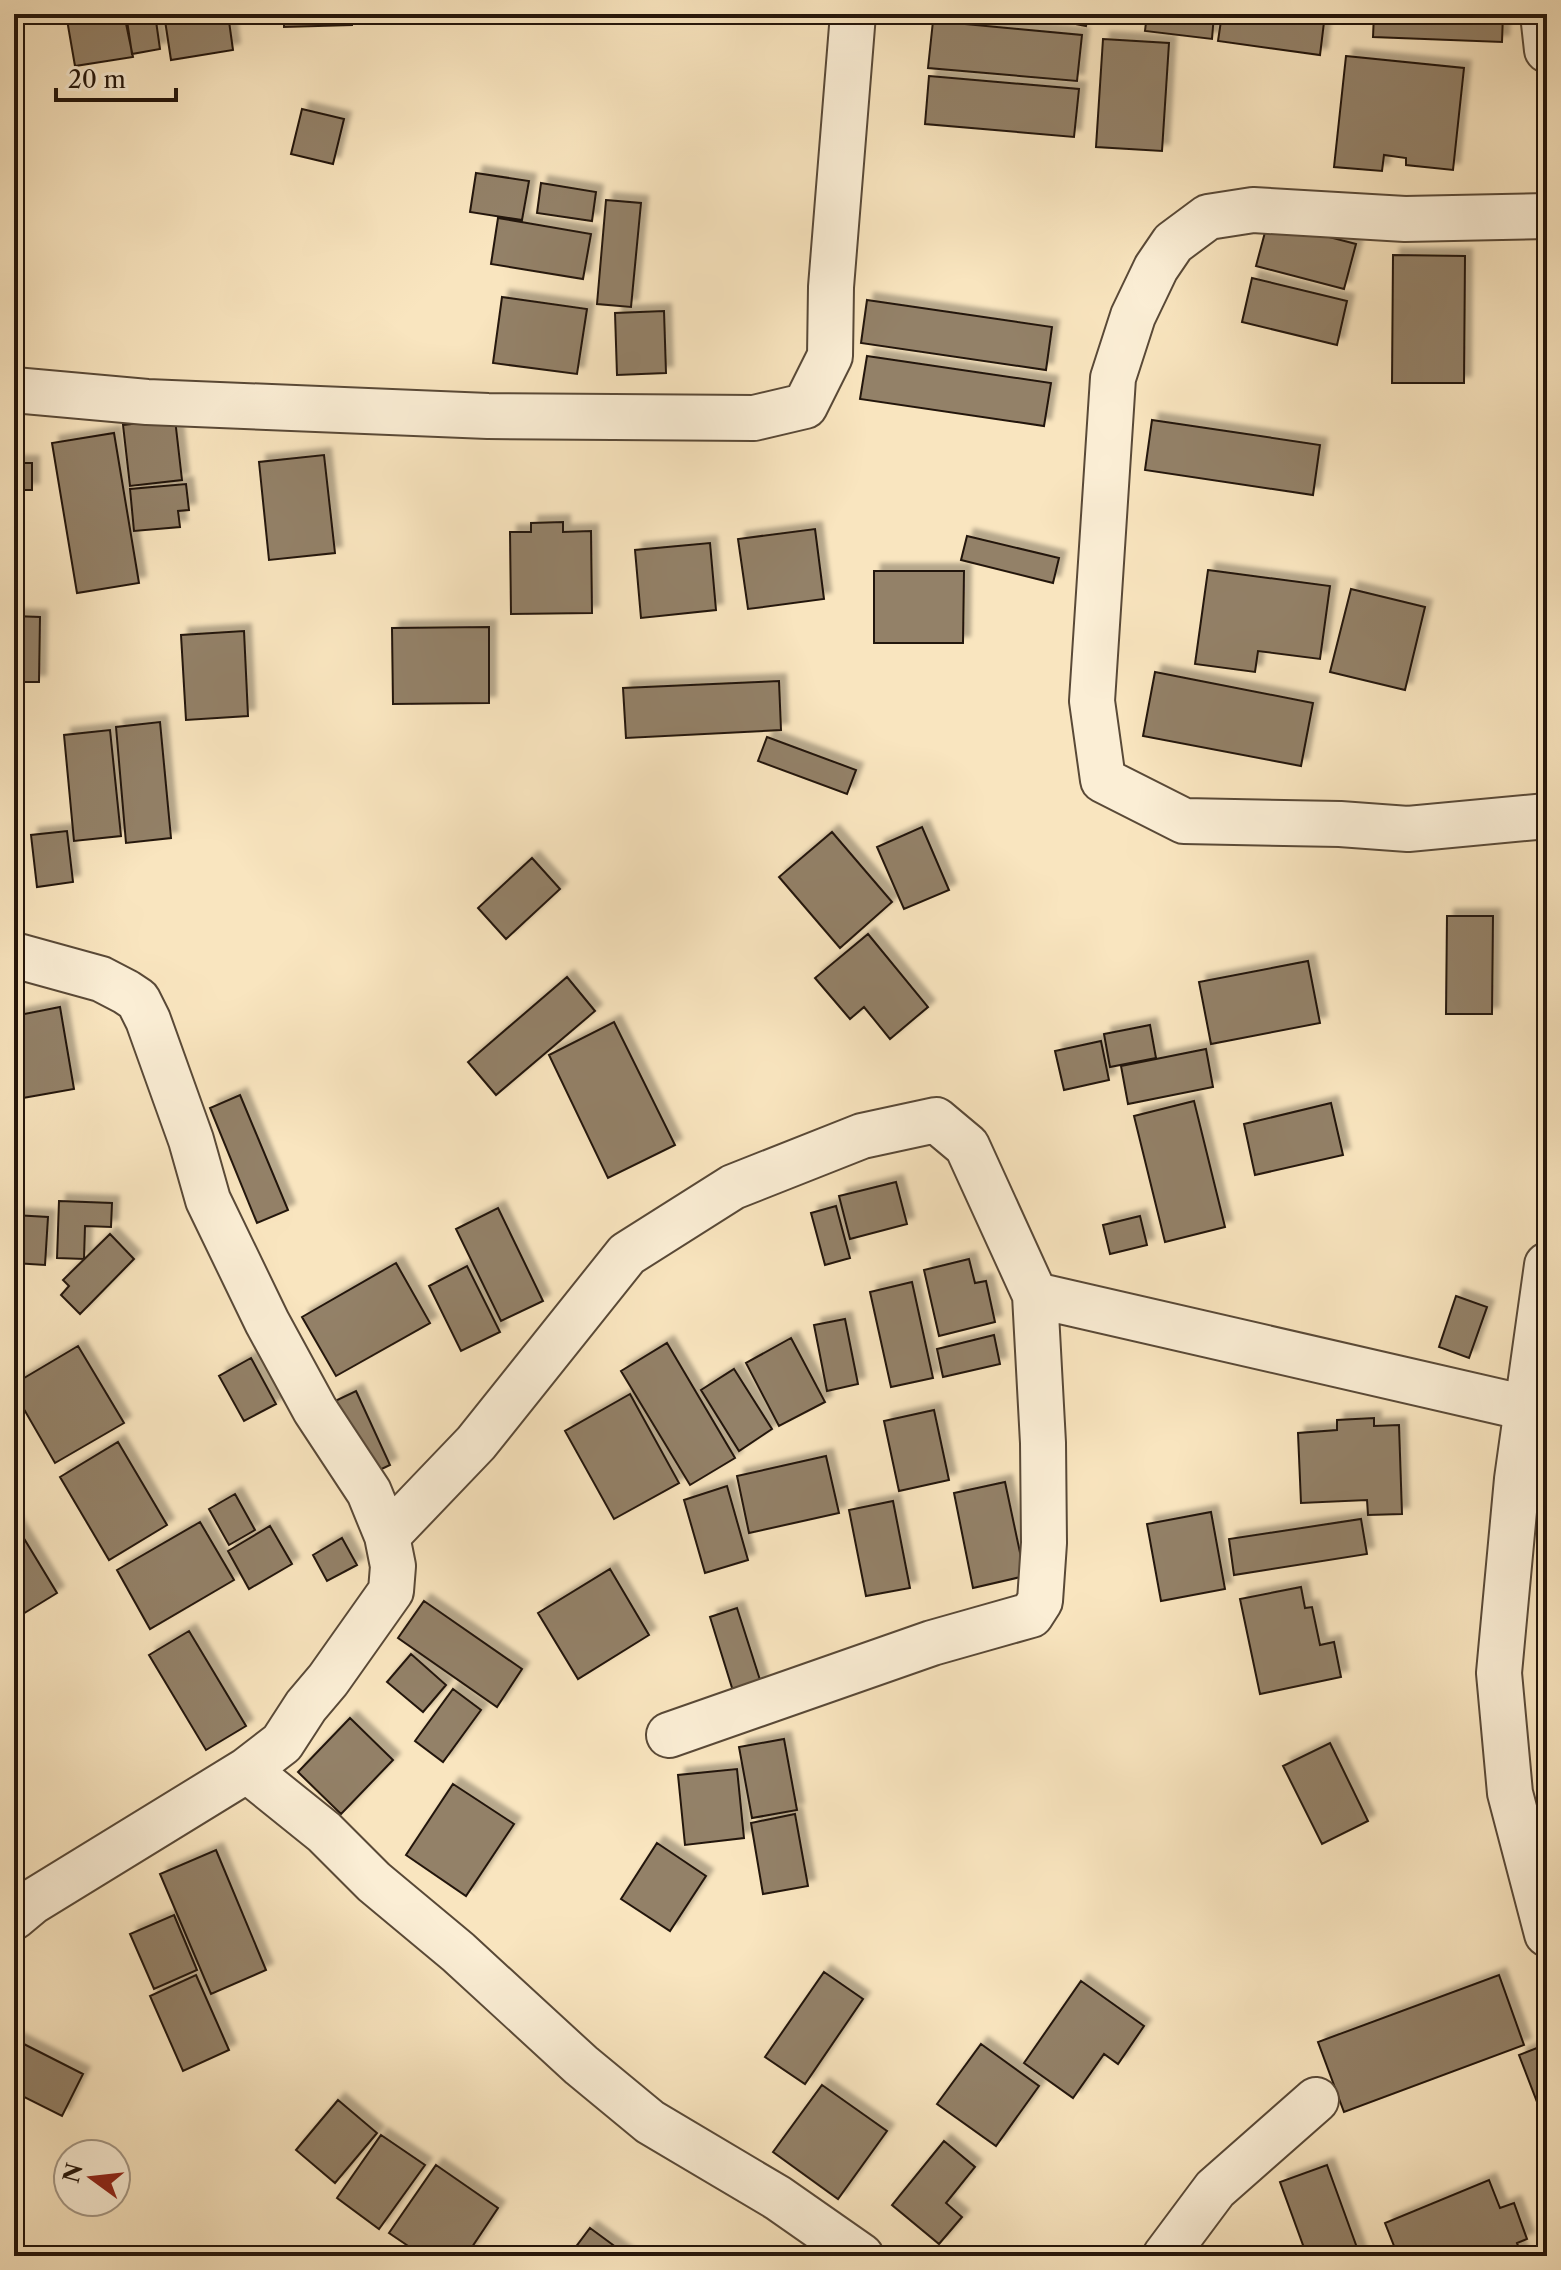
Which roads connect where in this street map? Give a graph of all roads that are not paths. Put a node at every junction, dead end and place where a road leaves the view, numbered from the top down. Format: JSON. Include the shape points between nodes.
{"nodes":[{"id":1,"x":853,"y":14,"type":"edge"},
{"id":2,"x":1543,"y":14,"type":"edge"},
{"id":3,"x":1547,"y":50,"type":"edge"},
{"id":4,"x":1547,"y":216,"type":"edge"},
{"id":5,"x":14,"y":390,"type":"edge"},
{"id":6,"x":1547,"y":816,"type":"edge"},
{"id":7,"x":14,"y":955,"type":"edge"},
{"id":8,"x":1547,"y":1265,"type":"edge"},
{"id":9,"x":1035,"y":1295,"type":"junction"},
{"id":10,"x":1527,"y":1408,"type":"junction"},
{"id":11,"x":387,"y":1536,"type":"junction"},
{"id":12,"x":669,"y":1735,"type":"dead end"},
{"id":13,"x":247,"y":1770,"type":"junction"},
{"id":14,"x":14,"y":1917,"type":"edge"},
{"id":15,"x":1547,"y":1934,"type":"edge"},
{"id":16,"x":1316,"y":2100,"type":"dead end"},
{"id":17,"x":861,"y":2256,"type":"edge"},
{"id":18,"x":1165,"y":2256,"type":"edge"}],
"edges":[{"from":1,"to":5,"type":"street","via":[[830,356],[805,406],[754,418],[488,416],[147,402]]},
{"from":2,"to":3,"type":"street"},
{"from":4,"to":6,"type":"street","via":[[1405,219],[1253,210],[1208,217],[1173,243],[1133,316],[1113,378],[1092,701],[1103,780],[1184,821],[1408,829]]},
{"from":7,"to":11,"type":"street","via":[[101,979],[138,1000],[208,1200],[274,1335],[369,1492]]},
{"from":8,"to":10,"type":"street"},
{"from":9,"to":10,"type":"street"},
{"from":9,"to":11,"type":"street","via":[[967,1146],[936,1120],[862,1136],[733,1187],[627,1254],[476,1443]]},
{"from":9,"to":12,"type":"street","via":[[1044,1543],[1040,1601],[1031,1615],[932,1643]]},
{"from":10,"to":15,"type":"street","via":[[1499,1673],[1510,1793]]},
{"from":11,"to":13,"type":"street","via":[[391,1591],[282,1743]]},
{"from":13,"to":14,"type":"street"},
{"from":13,"to":17,"type":"street","via":[[650,2122],[778,2198]]},
{"from":16,"to":18,"type":"street","via":[[1215,2189]]}]}
